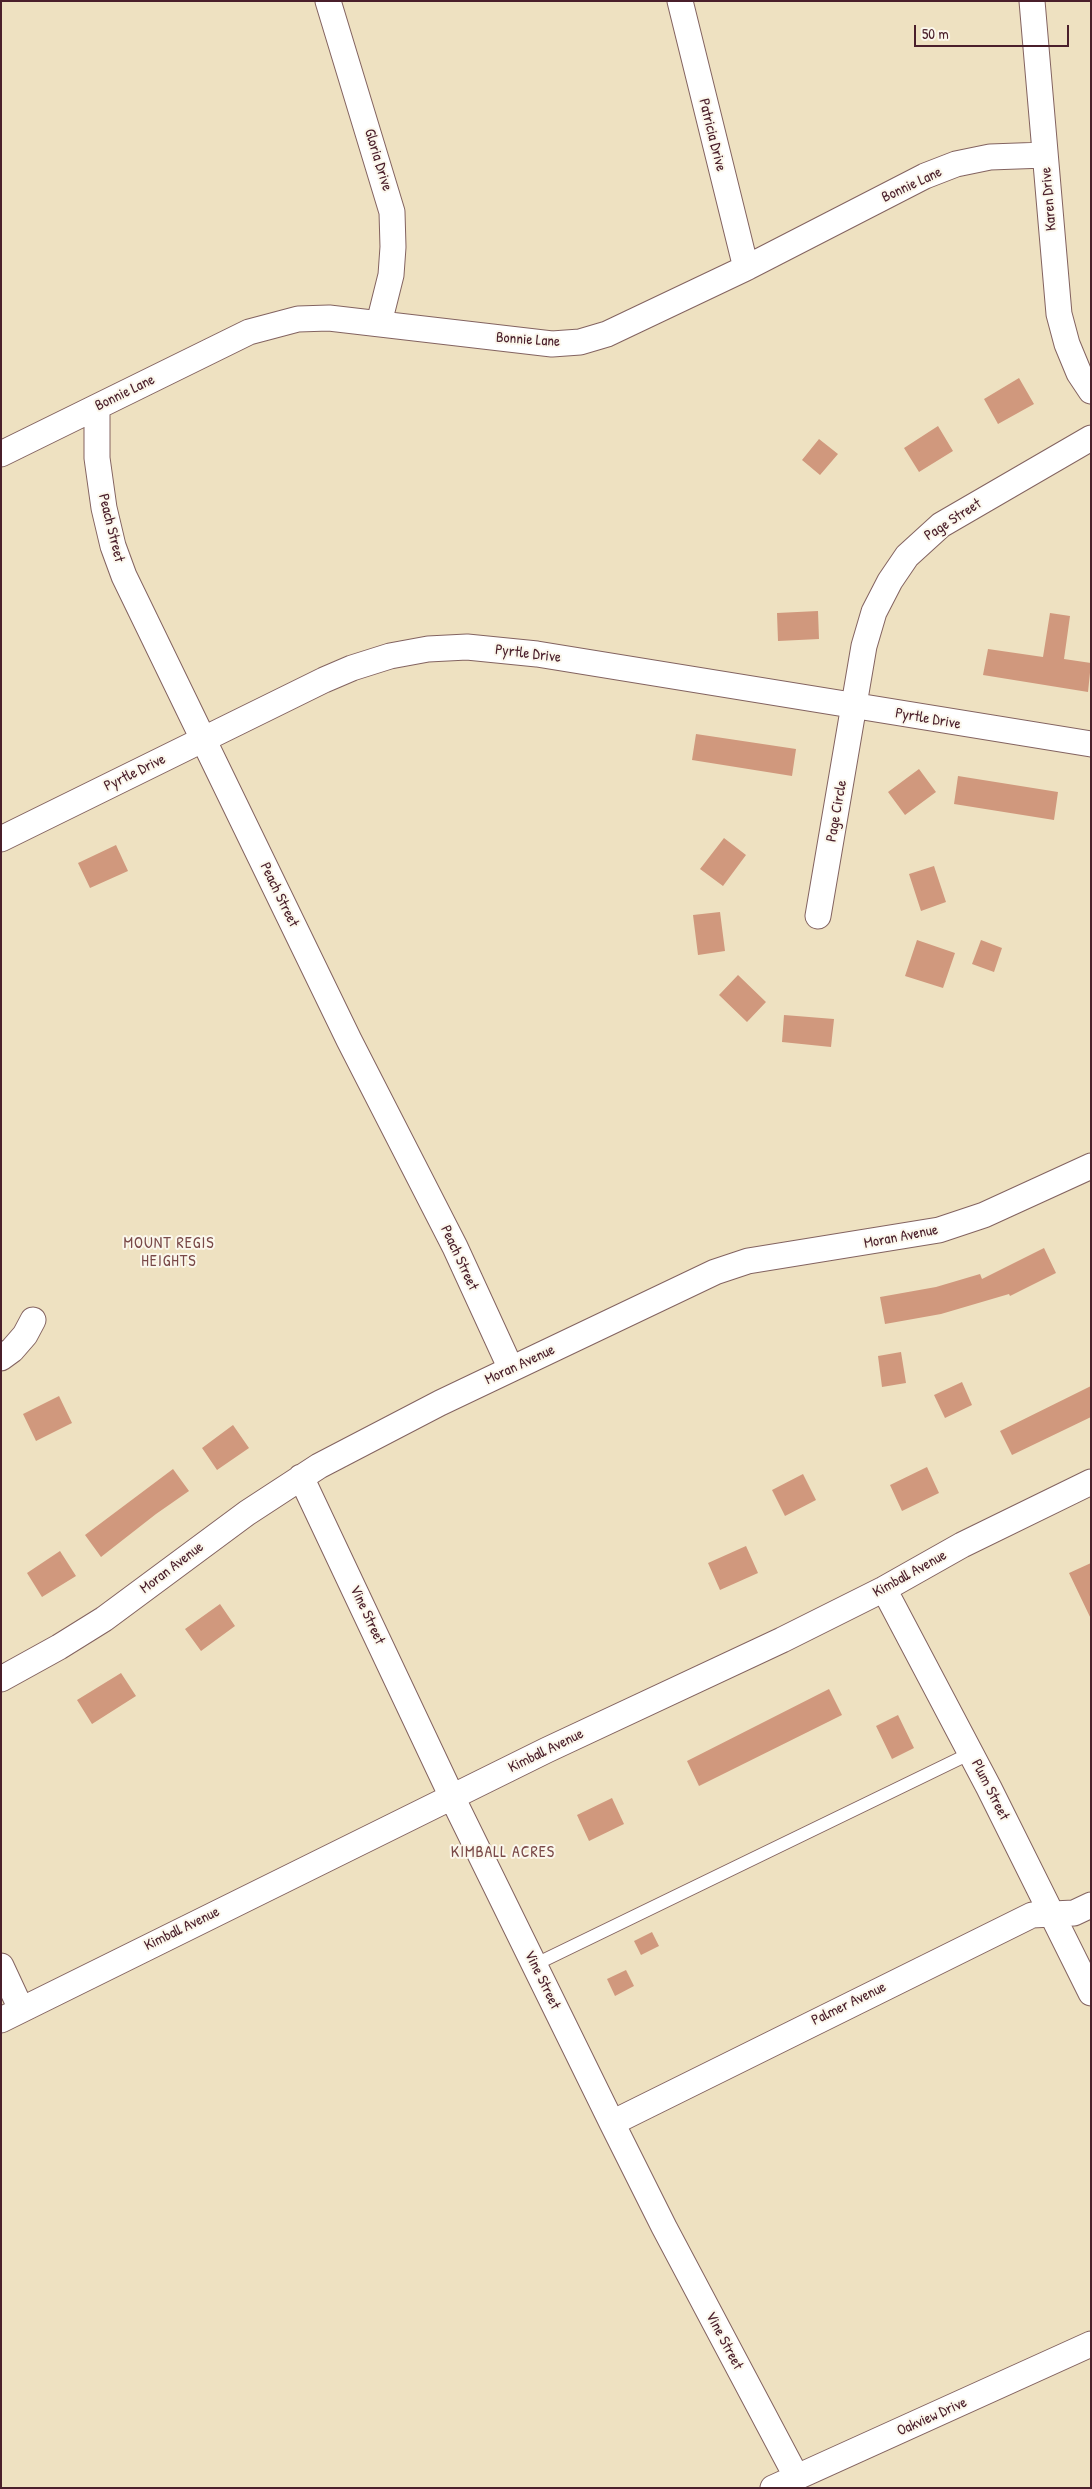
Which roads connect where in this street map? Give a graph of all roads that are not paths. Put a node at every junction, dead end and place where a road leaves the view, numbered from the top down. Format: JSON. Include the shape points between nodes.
{"nodes":[{"id":1,"x":328,"y":1,"type":"edge"},
{"id":2,"x":680,"y":1,"type":"edge"},
{"id":3,"x":1032,"y":1,"type":"edge"},
{"id":4,"x":1045,"y":155,"type":"junction"},
{"id":5,"x":746,"y":268,"type":"junction"},
{"id":6,"x":379,"y":323,"type":"junction"},
{"id":7,"x":1091,"y":391,"type":"edge"},
{"id":8,"x":97,"y":407,"type":"junction"},
{"id":9,"x":1091,"y":438,"type":"edge"},
{"id":10,"x":1,"y":454,"type":"edge"},
{"id":11,"x":855,"y":706,"type":"junction"},
{"id":12,"x":204,"y":739,"type":"junction"},
{"id":13,"x":1091,"y":744,"type":"edge"},
{"id":14,"x":1,"y":839,"type":"edge"},
{"id":15,"x":818,"y":916,"type":"dead end"},
{"id":16,"x":1091,"y":1166,"type":"edge"},
{"id":17,"x":33,"y":1320,"type":"dead end"},
{"id":18,"x":1,"y":1358,"type":"edge"},
{"id":19,"x":511,"y":1369,"type":"junction"},
{"id":20,"x":301,"y":1477,"type":"junction"},
{"id":21,"x":1091,"y":1482,"type":"edge"},
{"id":22,"x":884,"y":1589,"type":"junction"},
{"id":23,"x":1,"y":1679,"type":"edge"},
{"id":24,"x":971,"y":1753,"type":"junction"},
{"id":25,"x":452,"y":1797,"type":"junction"},
{"id":26,"x":1091,"y":1905,"type":"edge"},
{"id":27,"x":1051,"y":1914,"type":"junction"},
{"id":28,"x":534,"y":1965,"type":"junction"},
{"id":29,"x":1,"y":1966,"type":"edge"},
{"id":30,"x":1091,"y":1994,"type":"edge"},
{"id":31,"x":11,"y":2014,"type":"edge"},
{"id":32,"x":612,"y":2123,"type":"junction"},
{"id":33,"x":1091,"y":2344,"type":"edge"},
{"id":34,"x":796,"y":2476,"type":"junction"},
{"id":35,"x":773,"y":2488,"type":"edge"}],
"edges":[{"from":1,"to":6,"type":"street","name":"Gloria Drive","via":[[392,212],[391,275]]},
{"from":2,"to":5,"type":"street","name":"Patricia Drive"},
{"from":3,"to":4,"type":"street","name":"Karen Drive"},
{"from":4,"to":5,"type":"street","name":"Bonnie Lane","via":[[990,157],[956,164],[925,176]]},
{"from":4,"to":7,"type":"street","name":"Karen Drive","via":[[1059,314],[1079,373]]},
{"from":5,"to":6,"type":"street","name":"Bonnie Lane","via":[[607,334],[580,342],[552,344]]},
{"from":6,"to":8,"type":"street","name":"Bonnie Lane","via":[[329,318],[298,319],[267,326]]},
{"from":8,"to":10,"type":"street","name":"Bonnie Lane"},
{"from":8,"to":12,"type":"street","name":"Peach Street","via":[[97,458],[113,546]]},
{"from":9,"to":11,"type":"street","name":"Page Street","via":[[941,525],[907,556],[874,612],[864,646]]},
{"from":11,"to":12,"type":"street","name":"Pyrtle Drive","via":[[537,654],[467,647],[399,654],[352,668]]},
{"from":11,"to":13,"type":"street","name":"Pyrtle Drive"},
{"from":11,"to":15,"type":"street","name":"Page Circle"},
{"from":12,"to":14,"type":"street","name":"Pyrtle Drive"},
{"from":12,"to":19,"type":"street","name":"Peach Street","via":[[349,1040],[455,1247]]},
{"from":16,"to":19,"type":"street","name":"Moran Avenue","via":[[984,1215],[939,1230],[748,1262],[716,1272]]},
{"from":17,"to":18,"type":"street","via":[[25,1335]]},
{"from":19,"to":20,"type":"street","name":"Moran Avenue"},
{"from":20,"to":23,"type":"street","name":"Moran Avenue","via":[[104,1619]]},
{"from":20,"to":25,"type":"street","name":"Vine Street"},
{"from":21,"to":22,"type":"street","name":"Kimball Avenue","via":[[962,1545]]},
{"from":22,"to":24,"type":"street","name":"Plum Street"},
{"from":22,"to":25,"type":"street","name":"Kimball Avenue"},
{"from":24,"to":27,"type":"street","name":"Plum Street"},
{"from":24,"to":28,"type":"lane"},
{"from":25,"to":28,"type":"street","name":"Vine Street"},
{"from":25,"to":31,"type":"street","name":"Kimball Avenue"},
{"from":26,"to":27,"type":"street","name":"Palmer Avenue","via":[[1074,1913]]},
{"from":27,"to":30,"type":"street","name":"Plum Street"},
{"from":27,"to":32,"type":"street","name":"Palmer Avenue","via":[[1032,1915]]},
{"from":28,"to":32,"type":"street","name":"Vine Street"},
{"from":29,"to":31,"type":"street"},
{"from":32,"to":34,"type":"street","name":"Vine Street"},
{"from":33,"to":34,"type":"street","name":"Oakview Drive"},
{"from":34,"to":35,"type":"street","name":"Oakview Drive"}]}
